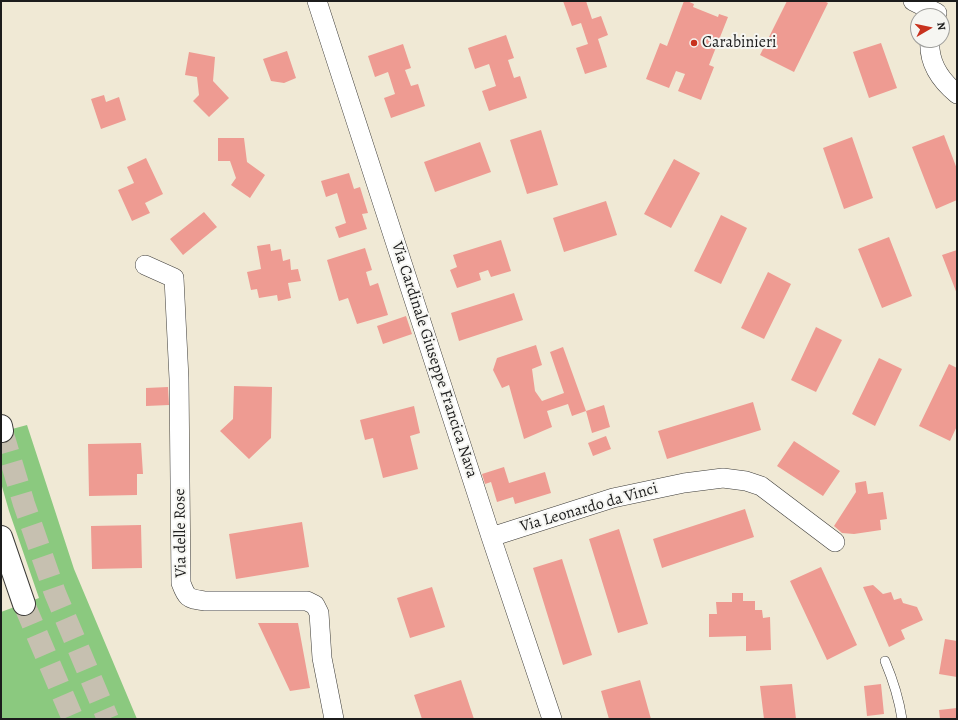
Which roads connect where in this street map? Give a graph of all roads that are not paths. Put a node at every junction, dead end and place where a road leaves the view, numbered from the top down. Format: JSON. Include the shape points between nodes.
{"nodes":[{"id":1,"x":317,"y":1,"type":"edge"},
{"id":2,"x":913,"y":1,"type":"edge"},
{"id":3,"x":934,"y":8,"type":"edge"},
{"id":4,"x":931,"y":48,"type":"edge"},
{"id":5,"x":957,"y":94,"type":"edge"},
{"id":6,"x":146,"y":265,"type":"dead end"},
{"id":7,"x":491,"y":537,"type":"junction"},
{"id":8,"x":1,"y":538,"type":"edge"},
{"id":9,"x":835,"y":542,"type":"dead end"},
{"id":10,"x":24,"y":604,"type":"tunnel mouth"},
{"id":11,"x":885,"y":662,"type":"dead end"},
{"id":12,"x":334,"y":719,"type":"edge"},
{"id":13,"x":552,"y":719,"type":"edge"},
{"id":14,"x":902,"y":719,"type":"edge"}],
"edges":[{"from":1,"to":7,"type":"street","name":"Via Cardinale Giuseppe Francica Nava"},
{"from":2,"to":3,"type":"street"},
{"from":4,"to":5,"type":"street","via":[[937,73]]},
{"from":6,"to":12,"type":"street","name":"Via delle Rose","via":[[174,278],[179,379],[181,583],[185,593],[190,598],[204,601],[308,601],[315,605],[319,613],[322,658]]},
{"from":7,"to":9,"type":"street","name":"Via Leonardo da Vinci","via":[[613,498],[684,483],[723,478],[761,486]]},
{"from":7,"to":13,"type":"street","name":"Via Cardinale Giuseppe Francica Nava"},
{"from":8,"to":10,"type":"highway"},
{"from":11,"to":14,"type":"lane","via":[[900,705]]}]}
